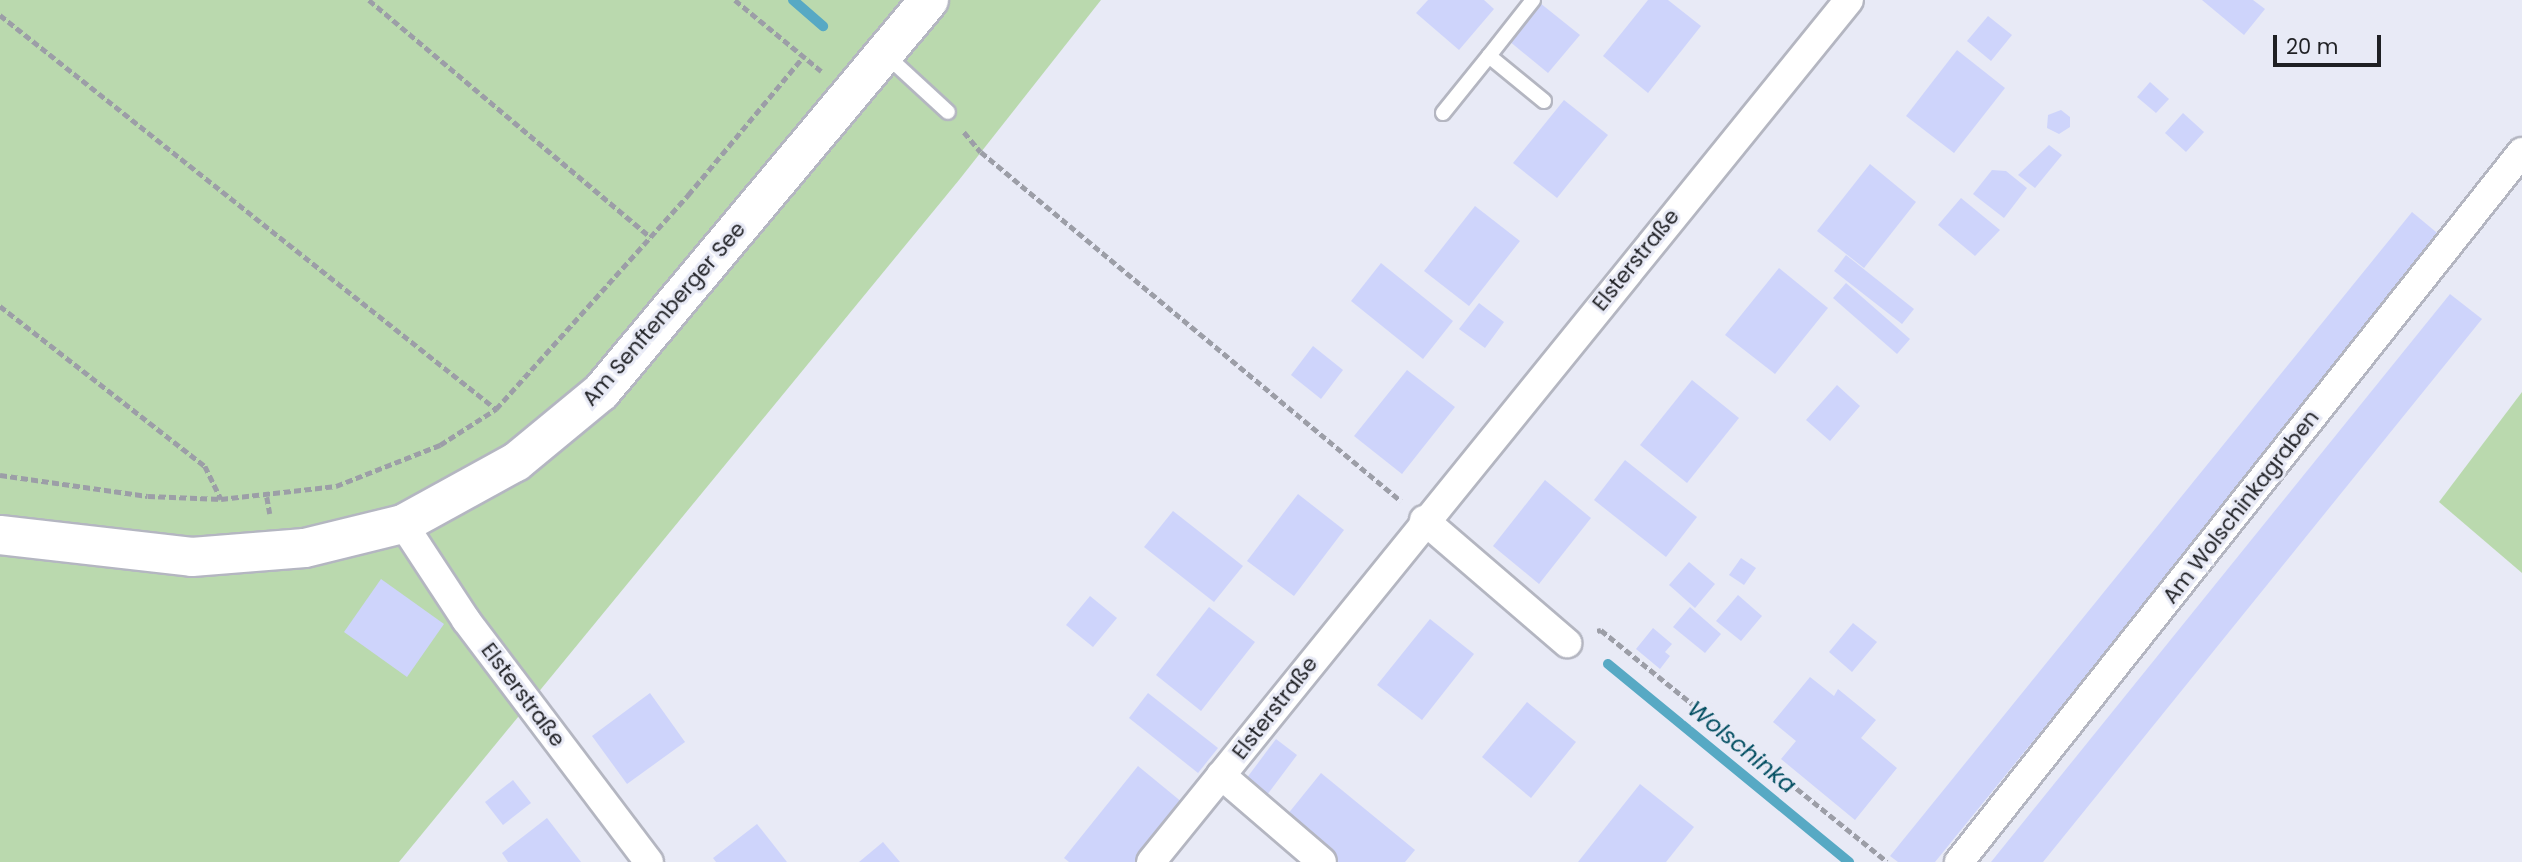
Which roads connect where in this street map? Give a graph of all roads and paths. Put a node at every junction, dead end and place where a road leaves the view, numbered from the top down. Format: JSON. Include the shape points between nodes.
{"nodes":[{"id":1,"x":369,"y":0,"type":"edge"},
{"id":2,"x":736,"y":0,"type":"edge"},
{"id":3,"x":929,"y":0,"type":"edge"},
{"id":4,"x":1533,"y":0,"type":"edge"},
{"id":5,"x":1849,"y":0,"type":"edge"},
{"id":6,"x":0,"y":15,"type":"edge"},
{"id":7,"x":885,"y":54,"type":"junction"},
{"id":8,"x":804,"y":56,"type":"junction"},
{"id":9,"x":1489,"y":56,"type":"junction"},
{"id":10,"x":832,"y":62,"type":"dead end"},
{"id":11,"x":824,"y":72,"type":"junction"},
{"id":12,"x":815,"y":83,"type":"dead end"},
{"id":13,"x":1544,"y":101,"type":"dead end"},
{"id":14,"x":948,"y":112,"type":"joint"},
{"id":15,"x":1443,"y":113,"type":"dead end"},
{"id":16,"x":2522,"y":152,"type":"edge"},
{"id":17,"x":650,"y":237,"type":"junction"},
{"id":18,"x":0,"y":306,"type":"edge"},
{"id":19,"x":496,"y":409,"type":"junction"},
{"id":20,"x":0,"y":475,"type":"edge"},
{"id":21,"x":267,"y":497,"type":"junction"},
{"id":22,"x":221,"y":499,"type":"junction"},
{"id":23,"x":282,"y":517,"type":"dead end"},
{"id":24,"x":271,"y":519,"type":"junction"},
{"id":25,"x":257,"y":520,"type":"dead end"},
{"id":26,"x":1424,"y":520,"type":"junction"},
{"id":27,"x":403,"y":524,"type":"junction"},
{"id":28,"x":0,"y":535,"type":"edge"},
{"id":29,"x":1567,"y":643,"type":"joint"},
{"id":30,"x":1221,"y":775,"type":"junction"},
{"id":31,"x":649,"y":862,"type":"edge"},
{"id":32,"x":1151,"y":862,"type":"edge"},
{"id":33,"x":1322,"y":862,"type":"edge"},
{"id":34,"x":1887,"y":862,"type":"edge"},
{"id":35,"x":1959,"y":862,"type":"edge"}],
"edges":[{"from":1,"to":17,"type":"path"},
{"from":2,"to":8,"type":"path"},
{"from":3,"to":7,"type":"street","name":"Am Senftenberger See"},
{"from":4,"to":9,"type":"lane"},
{"from":5,"to":26,"type":"street","name":"Elsterstraße"},
{"from":6,"to":19,"type":"path"},
{"from":7,"to":14,"type":"lane"},
{"from":7,"to":27,"type":"street","name":"Am Senftenberger See","via":[[601,391],[516,462]]},
{"from":8,"to":11,"type":"path"},
{"from":8,"to":17,"type":"path"},
{"from":9,"to":13,"type":"lane"},
{"from":9,"to":15,"type":"lane"},
{"from":10,"to":11,"type":"path"},
{"from":11,"to":12,"type":"path"},
{"from":14,"to":26,"type":"path","via":[[981,152]]},
{"from":16,"to":35,"type":"street","name":"Am Wolschinkagraben"},
{"from":17,"to":19,"type":"path"},
{"from":18,"to":22,"type":"path","via":[[205,466]]},
{"from":19,"to":21,"type":"path","via":[[440,445],[376,473],[336,486]]},
{"from":20,"to":22,"type":"path","via":[[148,496]]},
{"from":21,"to":22,"type":"path"},
{"from":21,"to":24,"type":"path"},
{"from":23,"to":24,"type":"path"},
{"from":24,"to":25,"type":"path"},
{"from":26,"to":29,"type":"street"},
{"from":26,"to":30,"type":"street","name":"Elsterstraße"},
{"from":27,"to":28,"type":"street","name":"Am Senftenberger See","via":[[305,548],[192,557]]},
{"from":27,"to":31,"type":"street","name":"Elsterstraße","via":[[466,620]]},
{"from":29,"to":34,"type":"path","via":[[1601,630]]},
{"from":30,"to":32,"type":"street","name":"Elsterstraße"},
{"from":30,"to":33,"type":"street"}]}
